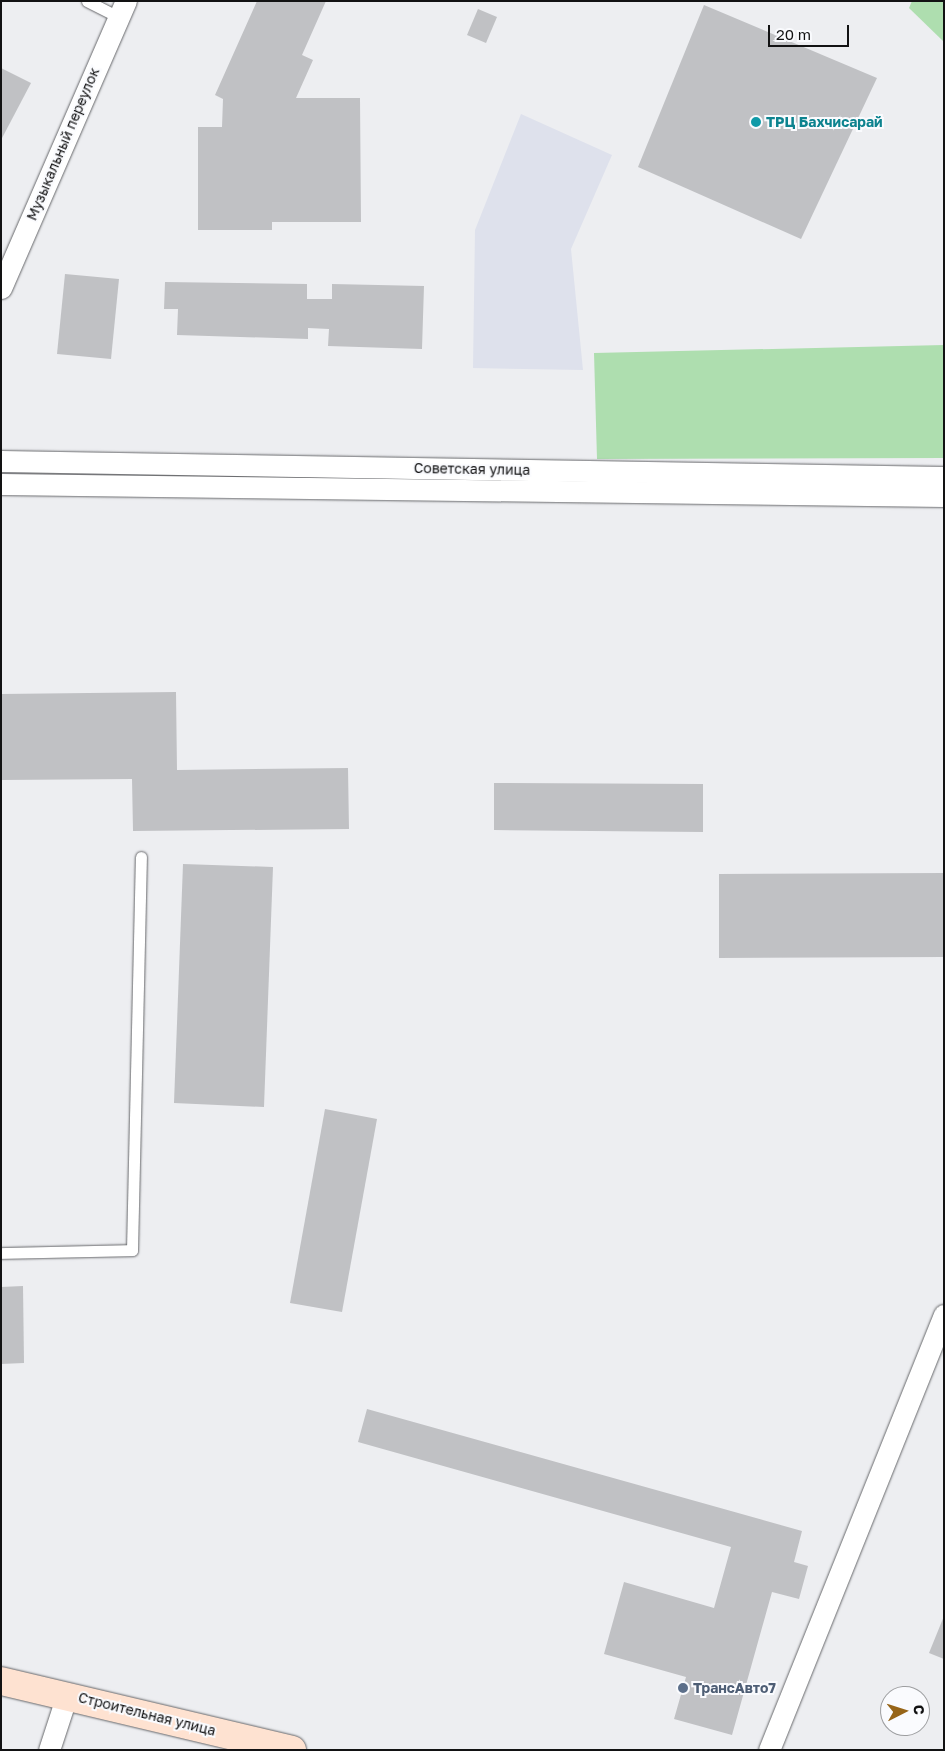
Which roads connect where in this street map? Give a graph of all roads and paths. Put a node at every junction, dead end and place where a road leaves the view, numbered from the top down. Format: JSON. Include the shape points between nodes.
{"nodes":[{"id":1,"x":87,"y":1,"type":"edge"},
{"id":2,"x":122,"y":9,"type":"edge"},
{"id":3,"x":1,"y":288,"type":"edge"},
{"id":4,"x":1,"y":461,"type":"edge"},
{"id":5,"x":944,"y":477,"type":"edge"},
{"id":6,"x":1,"y":484,"type":"edge"},
{"id":7,"x":888,"y":486,"type":"junction"},
{"id":8,"x":944,"y":496,"type":"edge"},
{"id":9,"x":141,"y":857,"type":"dead end"},
{"id":10,"x":1,"y":1253,"type":"edge"},
{"id":11,"x":944,"y":1315,"type":"edge"},
{"id":12,"x":1,"y":1680,"type":"edge"},
{"id":13,"x":67,"y":1695,"type":"junction"},
{"id":14,"x":49,"y":1750,"type":"edge"},
{"id":15,"x":292,"y":1750,"type":"edge"},
{"id":16,"x":769,"y":1750,"type":"edge"}],
"edges":[{"from":1,"to":2,"type":"lane"},
{"from":2,"to":3,"type":"street","name":"Музыкальный переулок"},
{"from":4,"to":7,"type":"street","name":"Советская улица"},
{"from":5,"to":7,"type":"street","name":"Советская улица"},
{"from":6,"to":7,"type":"street"},
{"from":7,"to":8,"type":"street"},
{"from":9,"to":10,"type":"lane","via":[[132,1250]]},
{"from":11,"to":16,"type":"street"},
{"from":12,"to":13,"type":"main road","name":"Строительная улица"},
{"from":13,"to":14,"type":"street"},
{"from":13,"to":15,"type":"main road","name":"Строительная улица"}]}
